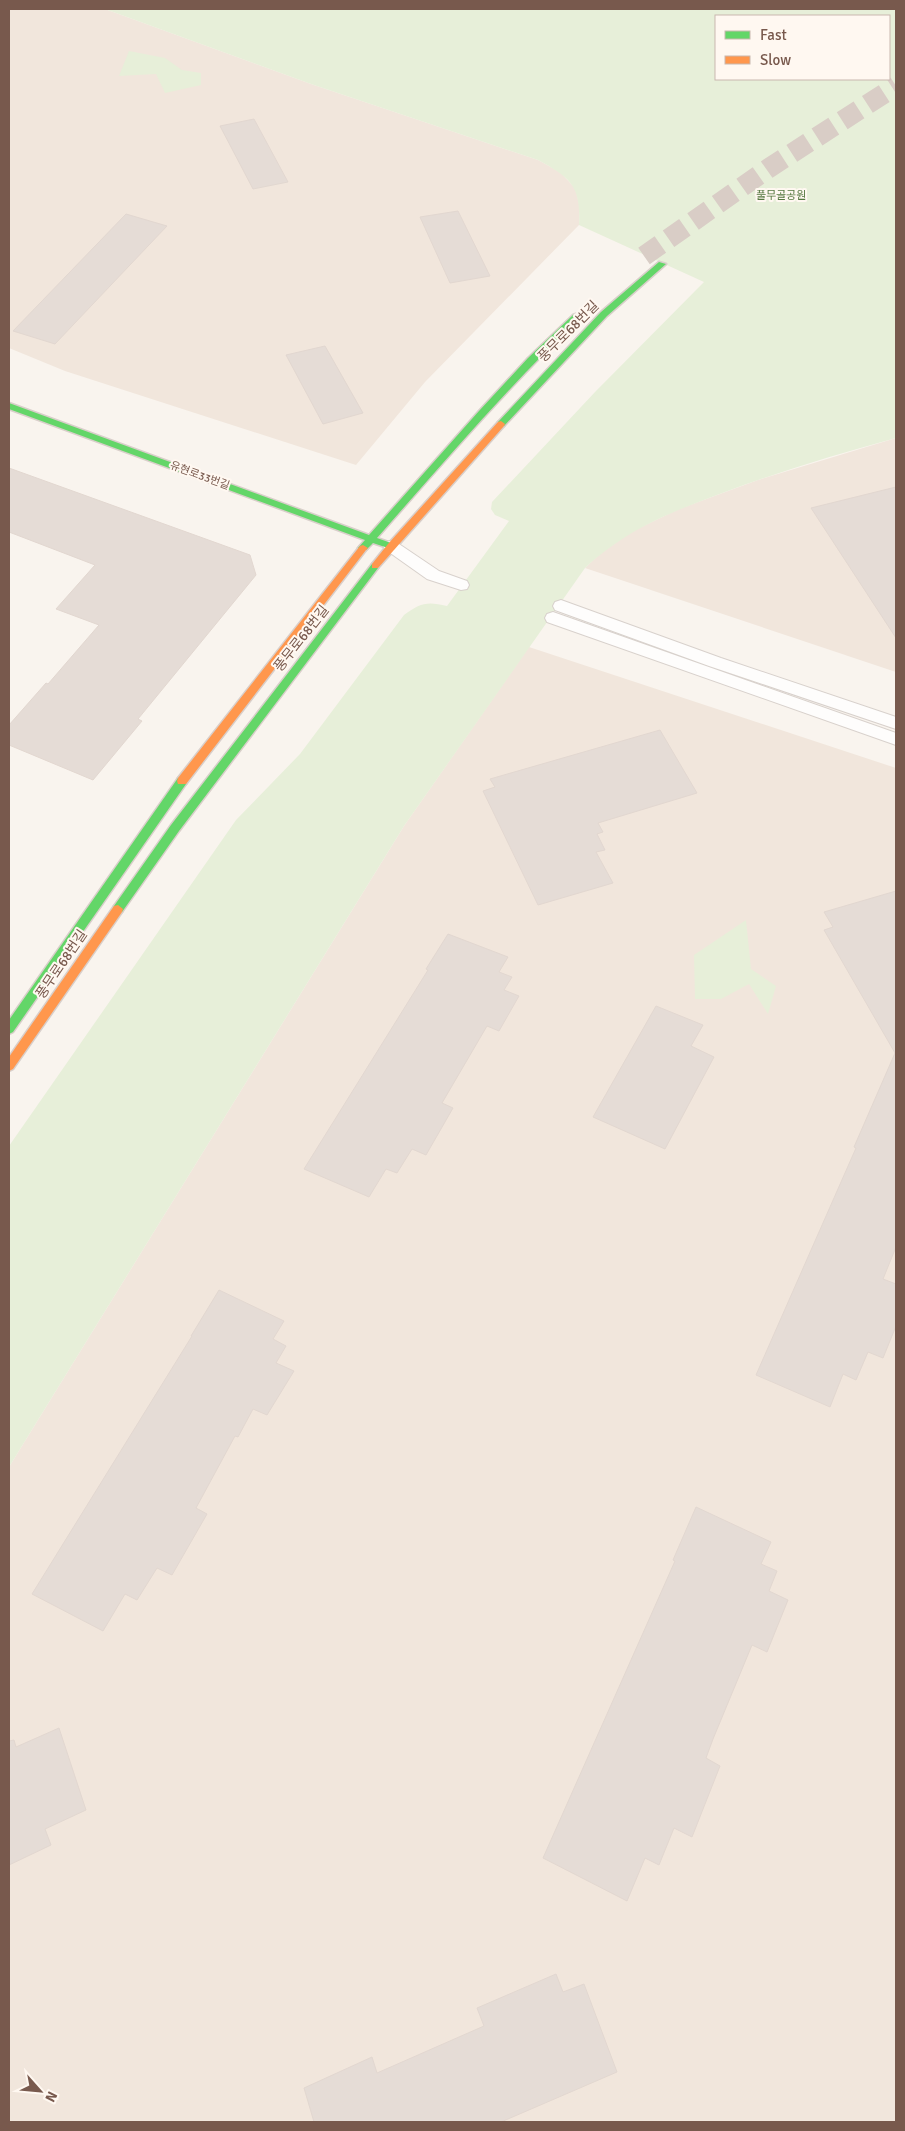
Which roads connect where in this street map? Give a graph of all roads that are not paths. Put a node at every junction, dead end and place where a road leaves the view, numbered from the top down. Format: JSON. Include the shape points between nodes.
{"nodes":[{"id":1,"x":662,"y":264,"type":"dead end"},
{"id":2,"x":585,"y":308,"type":"dead end"},
{"id":3,"x":9,"y":406,"type":"edge"},
{"id":4,"x":371,"y":538,"type":"junction"},
{"id":5,"x":391,"y":546,"type":"junction"},
{"id":6,"x":464,"y":579,"type":"dead end"},
{"id":7,"x":896,"y":723,"type":"edge"},
{"id":8,"x":896,"y":739,"type":"edge"},
{"id":9,"x":9,"y":1029,"type":"edge"},
{"id":10,"x":9,"y":1066,"type":"edge"}],
"edges":[{"from":1,"to":5,"type":"street","name":"풍무로68번길","via":[[581,337]]},
{"from":2,"to":4,"type":"street","name":"풍무로68번길","via":[[525,367]]},
{"from":3,"to":4,"type":"street","name":"유현로33번길"},
{"from":4,"to":5,"type":"street","name":"유현로33번길"},
{"from":4,"to":9,"type":"street","name":"풍무로68번길","via":[[176,788]]},
{"from":5,"to":6,"type":"lane","via":[[433,574]]},
{"from":5,"to":10,"type":"street","name":"풍무로68번길","via":[[175,828]]},
{"from":7,"to":8,"type":"lane","via":[[557,612]]}]}
